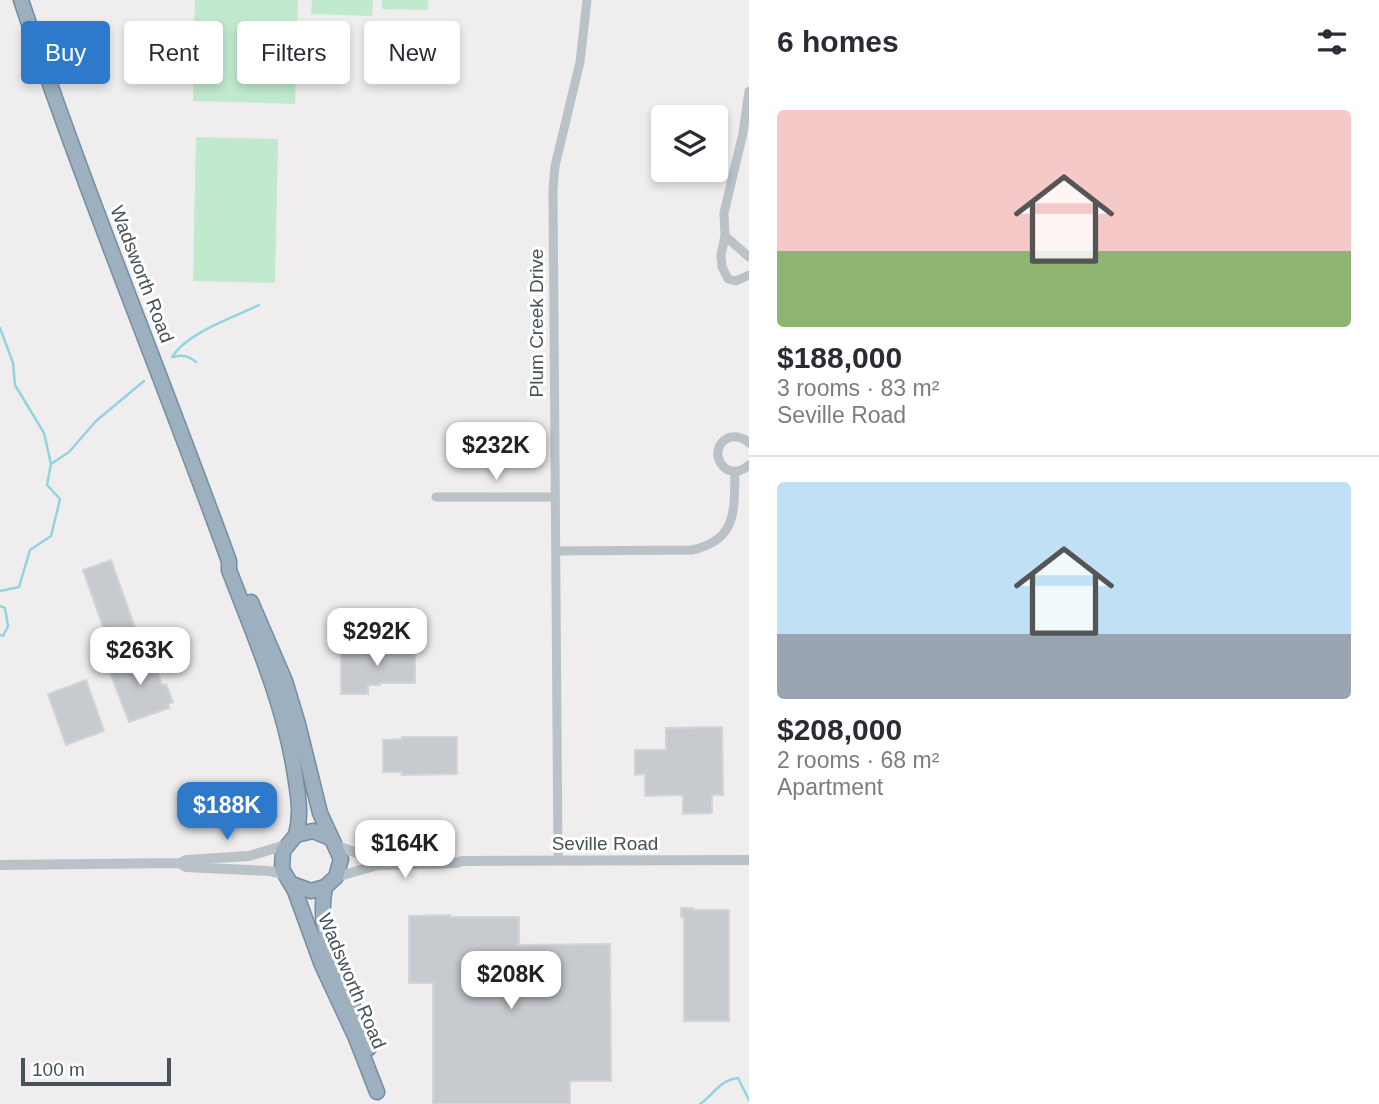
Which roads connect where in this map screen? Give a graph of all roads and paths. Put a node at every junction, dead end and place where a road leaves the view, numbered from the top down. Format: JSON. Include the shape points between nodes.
{"nodes":[{"id":1,"x":21,"y":0,"type":"edge"},
{"id":2,"x":587,"y":0,"type":"edge"},
{"id":3,"x":749,"y":91,"type":"edge"},
{"id":4,"x":725,"y":236,"type":"junction"},
{"id":5,"x":749,"y":257,"type":"edge"},
{"id":6,"x":749,"y":275,"type":"edge"},
{"id":7,"x":749,"y":443,"type":"edge"},
{"id":8,"x":749,"y":465,"type":"edge"},
{"id":9,"x":736,"y":471,"type":"junction"},
{"id":10,"x":555,"y":497,"type":"junction"},
{"id":11,"x":436,"y":498,"type":"dead end"},
{"id":12,"x":556,"y":551,"type":"junction"},
{"id":13,"x":229,"y":561,"type":"junction"},
{"id":14,"x":291,"y":840,"type":"junction"},
{"id":15,"x":334,"y":842,"type":"junction"},
{"id":16,"x":558,"y":860,"type":"junction"},
{"id":17,"x":749,"y":860,"type":"edge"},
{"id":18,"x":462,"y":861,"type":"junction"},
{"id":19,"x":180,"y":863,"type":"junction"},
{"id":20,"x":0,"y":865,"type":"edge"},
{"id":21,"x":336,"y":877,"type":"junction"},
{"id":22,"x":289,"y":880,"type":"junction"},
{"id":23,"x":325,"y":887,"type":"junction"},
{"id":24,"x":378,"y":1098,"type":"edge"}],
"edges":[{"from":1,"to":13,"type":"highway","name":"Wadsworth Road"},
{"from":2,"to":10,"type":"street","name":"Plum Creek Drive","via":[[580,62],[553,189]]},
{"from":3,"to":4,"type":"street","via":[[724,213]]},
{"from":4,"to":5,"type":"street"},
{"from":4,"to":6,"type":"street","via":[[721,255],[728,279]]},
{"from":7,"to":9,"type":"street","via":[[733,437],[719,447],[721,464]]},
{"from":8,"to":9,"type":"street"},
{"from":9,"to":12,"type":"street","via":[[734,517],[722,536],[703,547]]},
{"from":10,"to":11,"type":"street"},
{"from":10,"to":12,"type":"street","name":"Plum Creek Drive"},
{"from":12,"to":16,"type":"street","name":"Plum Creek Drive"},
{"from":13,"to":14,"type":"highway","name":"Wadsworth Road","via":[[286,726],[299,804]]},
{"from":13,"to":15,"type":"highway","name":"Wadsworth Road","via":[[236,566],[285,681],[314,793]]},
{"from":14,"to":15,"type":"highway","via":[[313,831]]},
{"from":14,"to":19,"type":"street","via":[[249,856]]},
{"from":14,"to":22,"type":"highway","name":"Wadsworth Road","via":[[281,857]]},
{"from":15,"to":18,"type":"street","name":"Seville Road","via":[[357,853],[456,857]]},
{"from":15,"to":21,"type":"highway","name":"Wadsworth Road","via":[[341,865]]},
{"from":16,"to":17,"type":"street","name":"Seville Road"},
{"from":16,"to":18,"type":"street","name":"Seville Road"},
{"from":18,"to":21,"type":"street","name":"Seville Road","via":[[378,865]]},
{"from":19,"to":20,"type":"street"},
{"from":19,"to":22,"type":"street","via":[[269,871]]},
{"from":21,"to":23,"type":"highway","name":"Wadsworth Road"},
{"from":22,"to":23,"type":"highway","name":"Wadsworth Road","via":[[312,891]]},
{"from":22,"to":24,"type":"highway","name":"Wadsworth Road"},
{"from":23,"to":24,"type":"highway","name":"Wadsworth Road","via":[[321,913],[325,938],[366,1038]]}]}
